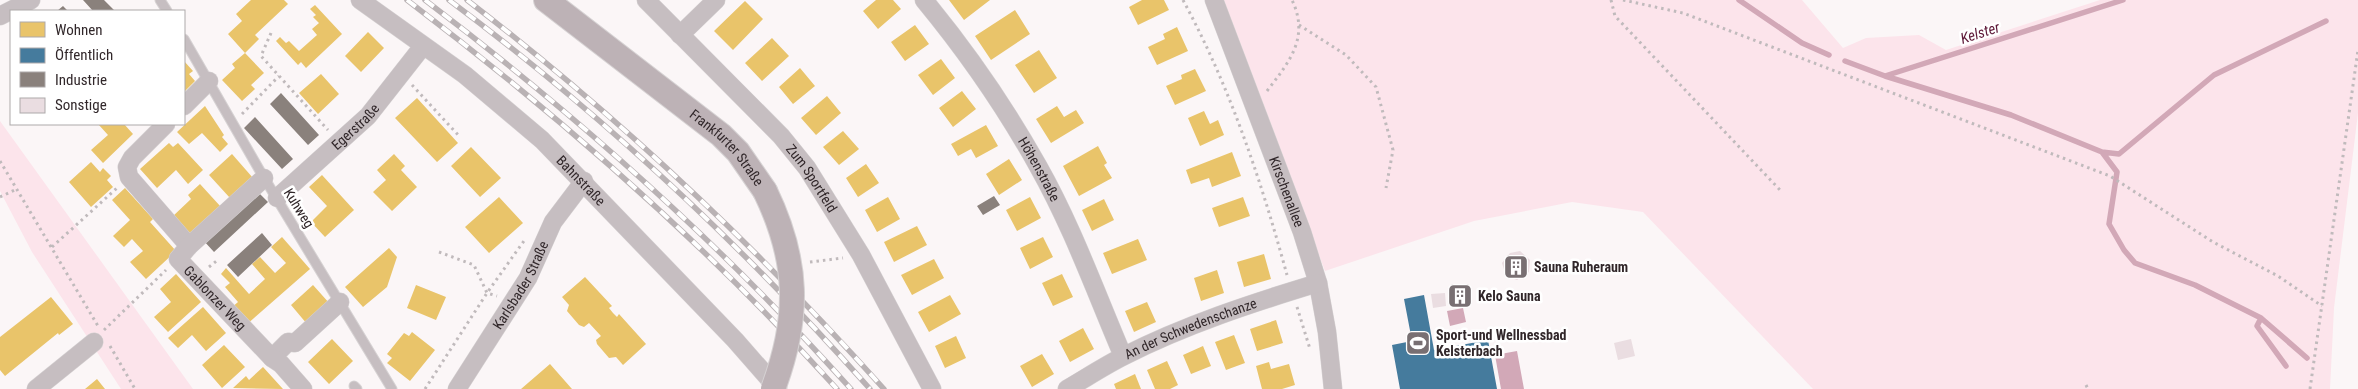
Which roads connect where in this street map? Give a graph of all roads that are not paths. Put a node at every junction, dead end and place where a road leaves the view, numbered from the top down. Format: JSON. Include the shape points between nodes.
{"nodes":[{"id":1,"x":31,"y":0,"type":"edge"},
{"id":2,"x":360,"y":0,"type":"edge"},
{"id":3,"x":546,"y":0,"type":"edge"},
{"id":4,"x":646,"y":0,"type":"edge"},
{"id":5,"x":716,"y":0,"type":"edge"},
{"id":6,"x":924,"y":0,"type":"edge"},
{"id":7,"x":1214,"y":0,"type":"edge"},
{"id":8,"x":12,"y":10,"type":"edge"},
{"id":9,"x":680,"y":35,"type":"junction"},
{"id":10,"x":185,"y":42,"type":"edge"},
{"id":11,"x":424,"y":46,"type":"junction"},
{"id":12,"x":208,"y":81,"type":"junction"},
{"id":13,"x":185,"y":105,"type":"edge"},
{"id":14,"x":160,"y":126,"type":"edge"},
{"id":15,"x":264,"y":178,"type":"junction"},
{"id":16,"x":584,"y":181,"type":"junction"},
{"id":17,"x":277,"y":198,"type":"junction"},
{"id":18,"x":184,"y":252,"type":"junction"},
{"id":19,"x":1318,"y":283,"type":"junction"},
{"id":20,"x":340,"y":302,"type":"junction"},
{"id":21,"x":101,"y":338,"type":"road end"},
{"id":22,"x":1123,"y":356,"type":"junction"},
{"id":23,"x":272,"y":358,"type":"junction"},
{"id":24,"x":36,"y":389,"type":"edge"},
{"id":25,"x":303,"y":389,"type":"edge"},
{"id":26,"x":392,"y":389,"type":"edge"},
{"id":27,"x":458,"y":389,"type":"edge"},
{"id":28,"x":773,"y":389,"type":"edge"},
{"id":29,"x":778,"y":389,"type":"edge"},
{"id":30,"x":932,"y":389,"type":"edge"},
{"id":31,"x":1067,"y":389,"type":"edge"},
{"id":32,"x":1333,"y":389,"type":"edge"}],
"edges":[{"from":1,"to":8,"type":"street"},
{"from":2,"to":11,"type":"street","name":"Bahnstraße"},
{"from":3,"to":28,"type":"street","name":"Frankfurter Straße","bridge":true,"via":[[708,123],[738,152],[765,191],[785,239],[793,290],[789,329]]},
{"from":4,"to":9,"type":"street","name":"Zum Sportfeld"},
{"from":5,"to":9,"type":"street"},
{"from":6,"to":22,"type":"street","name":"Höhenstraße","via":[[981,74],[1038,167],[1065,220]]},
{"from":7,"to":19,"type":"street","name":"Kirschenallee"},
{"from":9,"to":30,"type":"street","name":"Zum Sportfeld","via":[[781,136],[807,168],[861,255]]},
{"from":10,"to":12,"type":"lane","name":"Kuhweg"},
{"from":11,"to":16,"type":"street","name":"Bahnstraße","via":[[465,75],[542,140]]},
{"from":11,"to":17,"type":"street","name":"Egerstraße","via":[[368,116]]},
{"from":12,"to":13,"type":"street"},
{"from":12,"to":15,"type":"lane","name":"Kuhweg"},
{"from":14,"to":18,"type":"street","via":[[127,166],[129,177]]},
{"from":15,"to":17,"type":"lane","name":"Kuhweg"},
{"from":15,"to":18,"type":"street","name":"Gablonzer Weg"},
{"from":16,"to":27,"type":"street","name":"Karlsbader Straße","via":[[552,222],[528,278]]},
{"from":16,"to":29,"type":"street","name":"Bahnstraße"},
{"from":17,"to":20,"type":"lane","name":"Kuhweg"},
{"from":18,"to":23,"type":"street","name":"Gablonzer Weg"},
{"from":19,"to":22,"type":"street","name":"An der Schwedenschanze","via":[[1189,328]]},
{"from":19,"to":32,"type":"street","name":"Kirschenallee"},
{"from":20,"to":23,"type":"street"},
{"from":20,"to":26,"type":"lane","name":"Kuhweg"},
{"from":21,"to":24,"type":"street"},
{"from":22,"to":31,"type":"street","name":"An der Schwedenschanze"},
{"from":23,"to":25,"type":"street","name":"Gablonzer Weg"}]}
